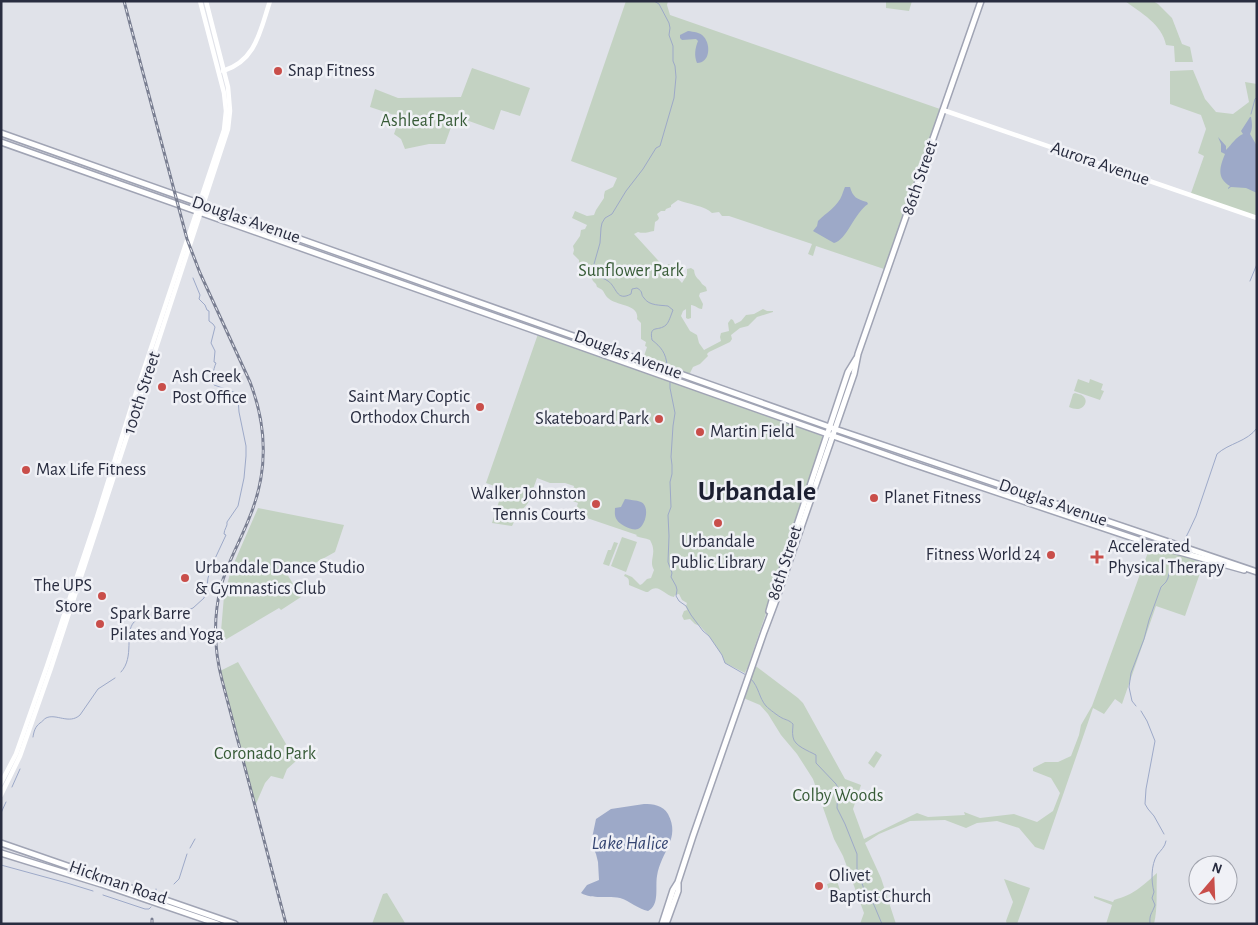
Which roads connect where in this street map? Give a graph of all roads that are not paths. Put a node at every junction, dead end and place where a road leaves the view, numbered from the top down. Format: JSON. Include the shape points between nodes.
{"nodes":[{"id":1,"x":200,"y":1,"type":"edge"},
{"id":2,"x":206,"y":1,"type":"edge"},
{"id":3,"x":270,"y":1,"type":"edge"},
{"id":4,"x":982,"y":1,"type":"edge"},
{"id":5,"x":221,"y":71,"type":"junction"},
{"id":6,"x":944,"y":110,"type":"junction"},
{"id":7,"x":1,"y":134,"type":"edge"},
{"id":8,"x":1,"y":142,"type":"edge"},
{"id":9,"x":201,"y":204,"type":"junction"},
{"id":10,"x":199,"y":212,"type":"junction"},
{"id":11,"x":1257,"y":218,"type":"edge"},
{"id":12,"x":832,"y":428,"type":"junction"},
{"id":13,"x":830,"y":435,"type":"junction"},
{"id":14,"x":927,"y":461,"type":"junction"},
{"id":15,"x":906,"y":462,"type":"junction"},
{"id":16,"x":1257,"y":572,"type":"edge"},
{"id":17,"x":1,"y":783,"type":"edge"},
{"id":18,"x":1,"y":795,"type":"edge"},
{"id":19,"x":1,"y":843,"type":"edge"},
{"id":20,"x":1,"y":853,"type":"edge"},
{"id":21,"x":678,"y":882,"type":"junction"},
{"id":22,"x":218,"y":924,"type":"edge"},
{"id":23,"x":235,"y":924,"type":"edge"},
{"id":24,"x":662,"y":924,"type":"edge"},
{"id":25,"x":666,"y":924,"type":"edge"}],
"edges":[{"from":1,"to":5,"type":"main road"},
{"from":2,"to":5,"type":"main road"},
{"from":3,"to":5,"type":"main road","via":[[251,52],[239,64]]},
{"from":4,"to":6,"type":"main road","name":"86th Street"},
{"from":5,"to":9,"type":"main road","name":"100th Street","via":[[229,97],[230,122]]},
{"from":6,"to":11,"type":"main road","name":"Aurora Avenue"},
{"from":6,"to":12,"type":"main road","name":"86th Street","via":[[858,354],[854,374]]},
{"from":7,"to":9,"type":"main road","name":"Douglas Avenue"},
{"from":8,"to":10,"type":"main road","name":"Douglas Avenue"},
{"from":9,"to":10,"type":"main road","name":"100th Street"},
{"from":9,"to":12,"type":"main road","name":"Douglas Avenue"},
{"from":10,"to":13,"type":"main road","name":"Douglas Avenue"},
{"from":10,"to":17,"type":"main road","name":"100th Street","via":[[47,666],[16,754]]},
{"from":10,"to":18,"type":"main road","name":"100th Street","via":[[48,677],[20,756]]},
{"from":12,"to":13,"type":"main road","name":"86th Street"},
{"from":12,"to":14,"type":"main road","name":"Douglas Avenue"},
{"from":13,"to":15,"type":"main road","name":"Douglas Avenue"},
{"from":13,"to":21,"type":"main road","name":"86th Street"},
{"from":14,"to":15,"type":"main road","via":[[911,457]]},
{"from":14,"to":16,"type":"main road","name":"Douglas Avenue"},
{"from":15,"to":16,"type":"main road","name":"Douglas Avenue","via":[[1151,544]]},
{"from":19,"to":23,"type":"main road","name":"Hickman Road"},
{"from":20,"to":22,"type":"main road","name":"Hickman Road"},
{"from":21,"to":24,"type":"main road","name":"86th Street"},
{"from":21,"to":25,"type":"main road","name":"86th Street"}]}
